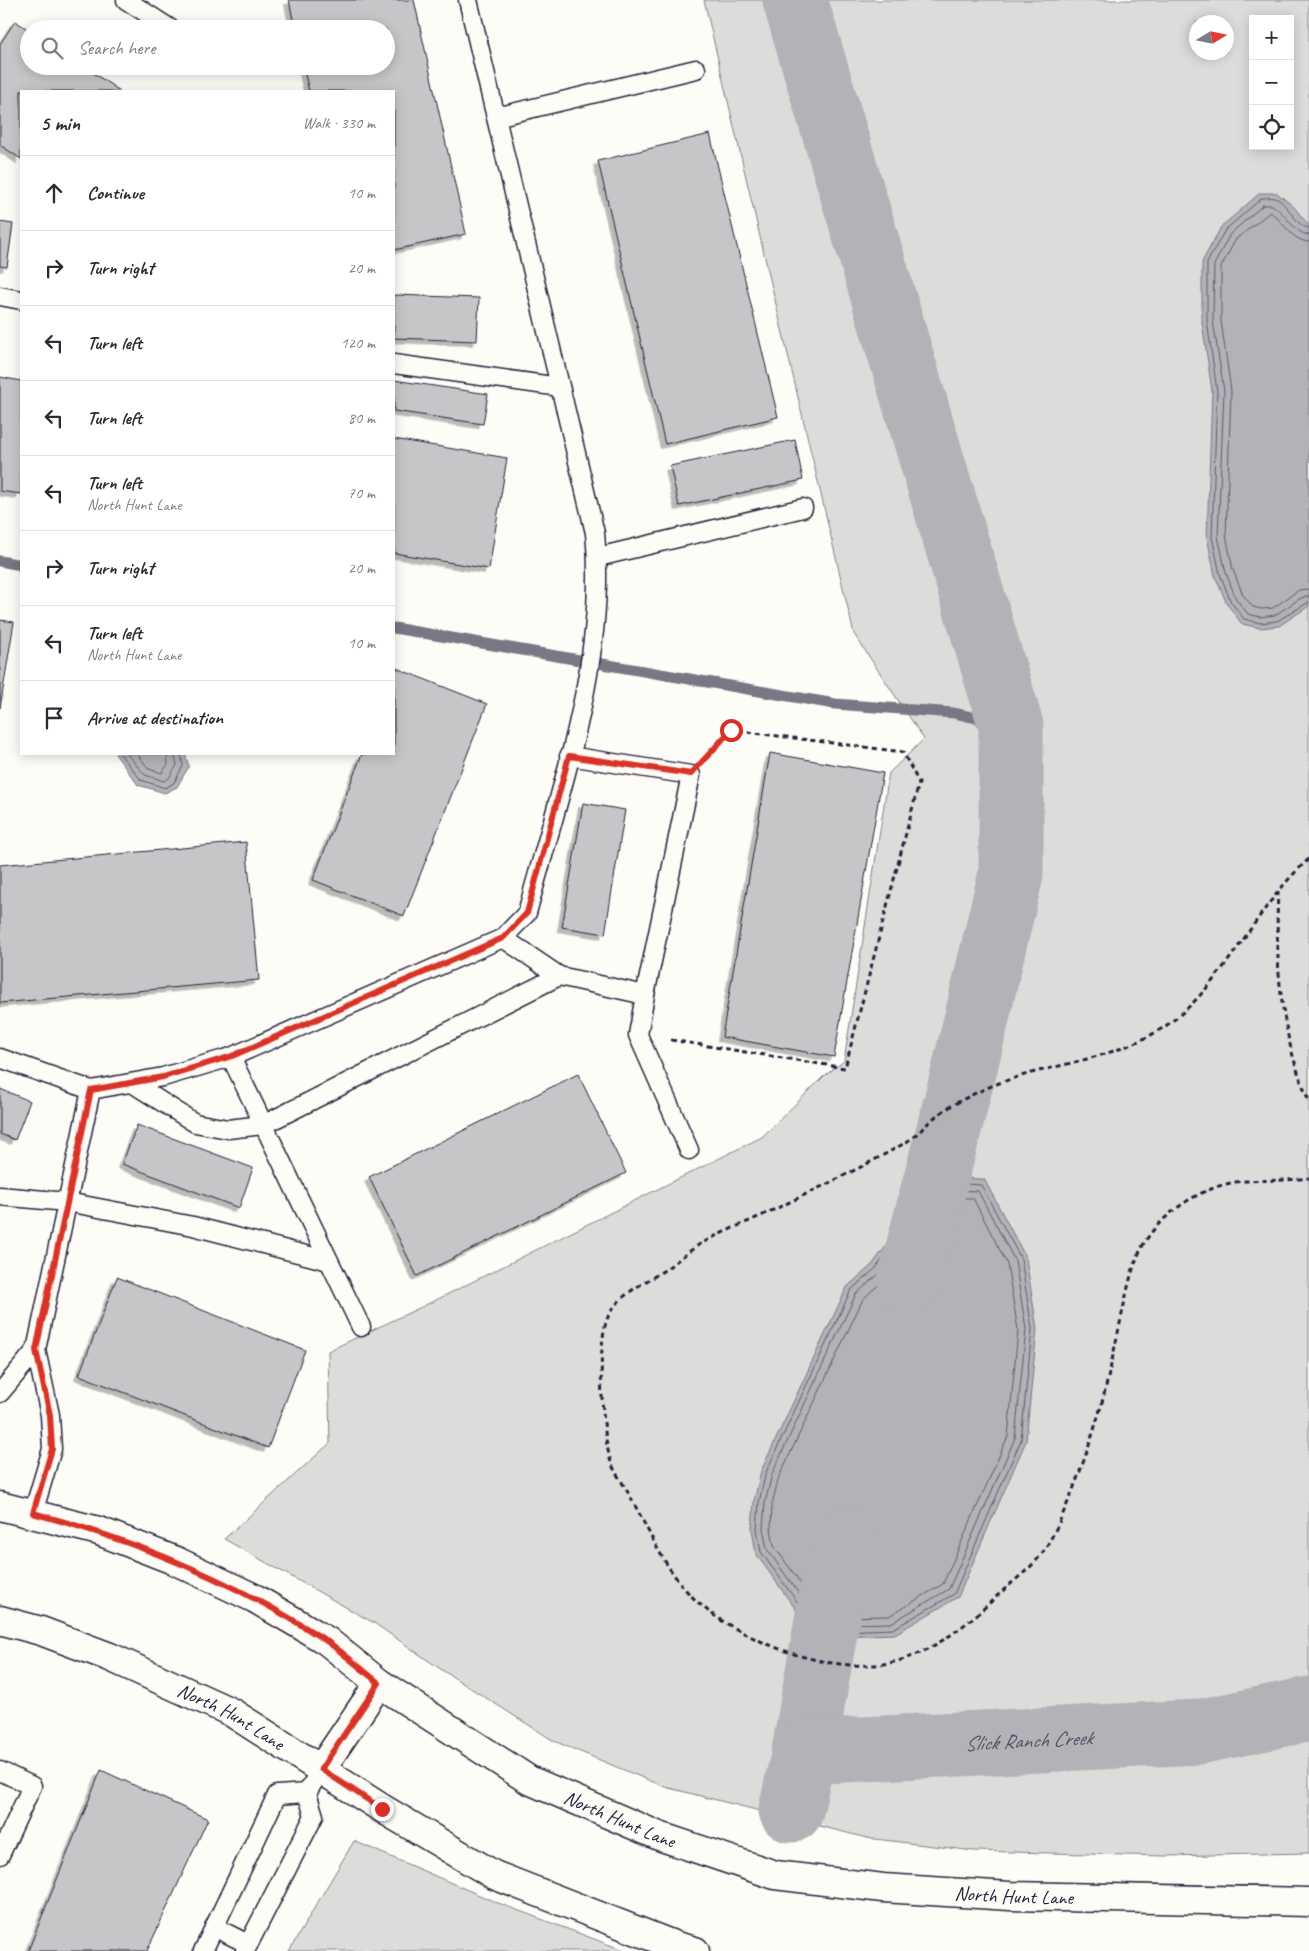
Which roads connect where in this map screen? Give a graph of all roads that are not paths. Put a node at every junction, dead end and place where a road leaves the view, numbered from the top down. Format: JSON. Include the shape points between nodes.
{"nodes":[{"id":1,"x":126,"y":0,"type":"edge"},
{"id":2,"x":468,"y":0,"type":"edge"},
{"id":3,"x":157,"y":20,"type":"edge"},
{"id":4,"x":696,"y":69,"type":"dead end"},
{"id":5,"x":496,"y":117,"type":"junction"},
{"id":6,"x":0,"y":296,"type":"edge"},
{"id":7,"x":20,"y":300,"type":"edge"},
{"id":8,"x":395,"y":364,"type":"edge"},
{"id":9,"x":560,"y":387,"type":"junction"},
{"id":10,"x":803,"y":508,"type":"dead end"},
{"id":11,"x":598,"y":557,"type":"junction"},
{"id":12,"x":569,"y":756,"type":"junction"},
{"id":13,"x":503,"y":938,"type":"junction"},
{"id":14,"x":559,"y":976,"type":"junction"},
{"id":15,"x":645,"y":995,"type":"junction"},
{"id":16,"x":232,"y":1056,"type":"junction"},
{"id":17,"x":0,"y":1058,"type":"edge"},
{"id":18,"x":132,"y":1083,"type":"junction"},
{"id":19,"x":91,"y":1090,"type":"junction"},
{"id":20,"x":262,"y":1125,"type":"junction"},
{"id":21,"x":689,"y":1150,"type":"dead end"},
{"id":22,"x":0,"y":1196,"type":"edge"},
{"id":23,"x":68,"y":1202,"type":"junction"},
{"id":24,"x":330,"y":1261,"type":"junction"},
{"id":25,"x":361,"y":1327,"type":"dead end"},
{"id":26,"x":36,"y":1350,"type":"junction"},
{"id":27,"x":0,"y":1393,"type":"edge"},
{"id":28,"x":0,"y":1506,"type":"edge"},
{"id":29,"x":33,"y":1513,"type":"junction"},
{"id":30,"x":0,"y":1620,"type":"edge"},
{"id":31,"x":379,"y":1683,"type":"junction"},
{"id":32,"x":321,"y":1769,"type":"junction"},
{"id":33,"x":0,"y":1771,"type":"edge"},
{"id":34,"x":307,"y":1793,"type":"junction"},
{"id":35,"x":0,"y":1856,"type":"edge"},
{"id":36,"x":1309,"y":1902,"type":"edge"},
{"id":37,"x":214,"y":1927,"type":"junction"},
{"id":38,"x":246,"y":1948,"type":"edge"},
{"id":39,"x":203,"y":1951,"type":"edge"},
{"id":40,"x":695,"y":1951,"type":"edge"}],
"edges":[{"from":1,"to":3,"type":"lane"},
{"from":2,"to":5,"type":"lane"},
{"from":4,"to":5,"type":"lane"},
{"from":5,"to":9,"type":"lane"},
{"from":6,"to":7,"type":"lane"},
{"from":8,"to":9,"type":"lane"},
{"from":9,"to":11,"type":"lane","via":[[595,532]]},
{"from":10,"to":11,"type":"lane"},
{"from":11,"to":12,"type":"lane","via":[[595,620]]},
{"from":12,"to":13,"type":"lane","via":[[527,913]]},
{"from":12,"to":15,"type":"lane","via":[[691,774]]},
{"from":13,"to":14,"type":"lane"},
{"from":13,"to":16,"type":"lane"},
{"from":14,"to":15,"type":"lane"},
{"from":14,"to":20,"type":"lane"},
{"from":15,"to":21,"type":"lane","via":[[638,1035]]},
{"from":16,"to":18,"type":"lane"},
{"from":16,"to":20,"type":"lane"},
{"from":17,"to":19,"type":"lane"},
{"from":18,"to":19,"type":"lane"},
{"from":18,"to":20,"type":"lane","via":[[195,1123],[228,1128]]},
{"from":19,"to":23,"type":"lane"},
{"from":20,"to":24,"type":"lane"},
{"from":22,"to":23,"type":"lane"},
{"from":23,"to":24,"type":"lane","via":[[192,1226]]},
{"from":23,"to":26,"type":"lane"},
{"from":24,"to":25,"type":"lane"},
{"from":26,"to":27,"type":"lane"},
{"from":26,"to":29,"type":"lane","via":[[50,1415],[52,1449]]},
{"from":28,"to":29,"type":"main road","name":"North Hunt Lane"},
{"from":29,"to":31,"type":"main road","name":"North Hunt Lane","via":[[99,1531],[176,1561],[254,1598],[327,1642]]},
{"from":30,"to":32,"type":"main road","name":"North Hunt Lane","via":[[41,1630],[110,1657],[231,1712]]},
{"from":31,"to":32,"type":"main road"},
{"from":31,"to":36,"type":"main road","name":"North Hunt Lane","via":[[529,1780],[659,1836],[775,1875],[883,1888],[1010,1896]]},
{"from":32,"to":34,"type":"lane"},
{"from":32,"to":40,"type":"main road","name":"North Hunt Lane","via":[[494,1875]]},
{"from":33,"to":35,"type":"lane","via":[[32,1786]]},
{"from":34,"to":37,"type":"lane","via":[[277,1795]]},
{"from":34,"to":38,"type":"lane","via":[[314,1816]]},
{"from":37,"to":38,"type":"lane"},
{"from":37,"to":39,"type":"lane"}]}
